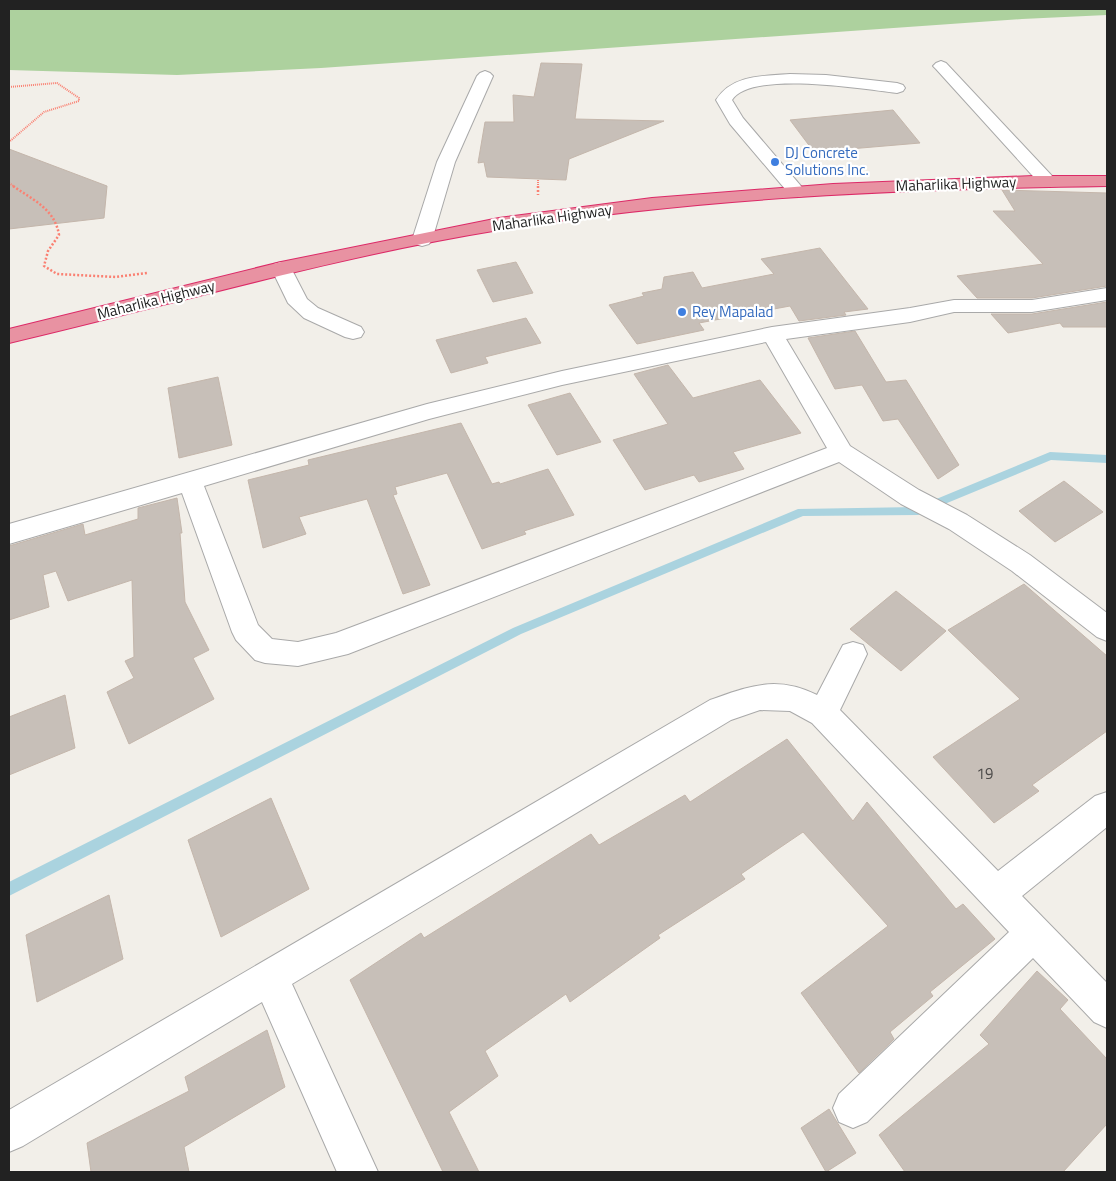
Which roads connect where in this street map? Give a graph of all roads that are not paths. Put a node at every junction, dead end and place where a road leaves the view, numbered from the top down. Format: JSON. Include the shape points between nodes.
{"nodes":[{"id":1,"x":941,"y":66,"type":"dead end"},
{"id":2,"x":485,"y":76,"type":"dead end"},
{"id":3,"x":897,"y":88,"type":"dead end"},
{"id":4,"x":1048,"y":181,"type":"junction"},
{"id":5,"x":1107,"y":181,"type":"edge"},
{"id":6,"x":797,"y":192,"type":"junction"},
{"id":7,"x":422,"y":240,"type":"junction"},
{"id":8,"x":281,"y":268,"type":"junction"},
{"id":9,"x":1107,"y":294,"type":"edge"},
{"id":10,"x":353,"y":332,"type":"dead end"},
{"id":11,"x":772,"y":334,"type":"junction"},
{"id":12,"x":9,"y":336,"type":"edge"},
{"id":13,"x":841,"y":452,"type":"junction"},
{"id":14,"x":190,"y":481,"type":"junction"},
{"id":15,"x":9,"y":534,"type":"edge"},
{"id":16,"x":1107,"y":629,"type":"edge"},
{"id":17,"x":853,"y":654,"type":"dead end"},
{"id":18,"x":823,"y":713,"type":"junction"},
{"id":19,"x":1107,"y":807,"type":"edge"},
{"id":20,"x":997,"y":894,"type":"junction"},
{"id":21,"x":1034,"y":932,"type":"junction"},
{"id":22,"x":270,"y":978,"type":"junction"},
{"id":23,"x":1107,"y":1009,"type":"edge"},
{"id":24,"x":853,"y":1108,"type":"dead end"},
{"id":25,"x":9,"y":1132,"type":"edge"},
{"id":26,"x":358,"y":1172,"type":"edge"}],
"edges":[{"from":1,"to":4,"type":"street"},
{"from":2,"to":7,"type":"street","via":[[446,162]]},
{"from":3,"to":6,"type":"street","via":[[812,79],[752,82],[728,92],[724,100],[736,120]]},
{"from":4,"to":5,"type":"highway","name":"Maharlika Highway"},
{"from":4,"to":6,"type":"highway","name":"Maharlika Highway"},
{"from":6,"to":7,"type":"highway","name":"Maharlika Highway","via":[[624,208],[499,224]]},
{"from":7,"to":8,"type":"highway","name":"Maharlika Highway"},
{"from":8,"to":10,"type":"street","via":[[298,303],[311,313]]},
{"from":8,"to":12,"type":"highway","name":"Maharlika Highway"},
{"from":9,"to":11,"type":"street","via":[[1032,306],[954,306]]},
{"from":11,"to":13,"type":"street"},
{"from":11,"to":14,"type":"street","via":[[542,383],[427,412]]},
{"from":13,"to":14,"type":"street","via":[[338,645],[298,654],[265,651],[246,632]]},
{"from":13,"to":16,"type":"street","via":[[1021,563]]},
{"from":14,"to":15,"type":"street"},
{"from":17,"to":18,"type":"street"},
{"from":18,"to":20,"type":"street"},
{"from":18,"to":22,"type":"street","via":[[793,698],[760,697],[721,710]]},
{"from":19,"to":20,"type":"street"},
{"from":20,"to":21,"type":"street"},
{"from":21,"to":23,"type":"street"},
{"from":21,"to":24,"type":"street"},
{"from":22,"to":25,"type":"street"},
{"from":22,"to":26,"type":"street"}]}
